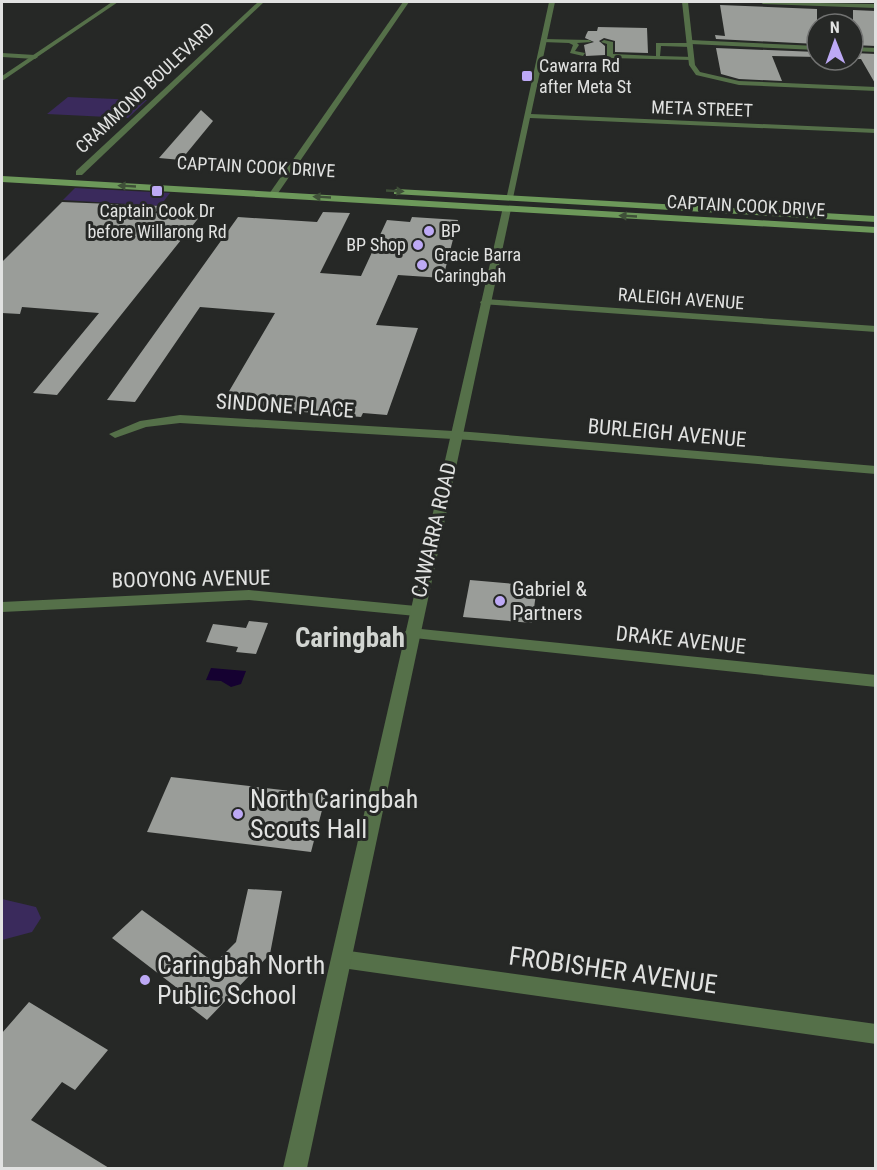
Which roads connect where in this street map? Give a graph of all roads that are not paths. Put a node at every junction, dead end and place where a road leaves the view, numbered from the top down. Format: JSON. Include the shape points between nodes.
{"nodes":[{"id":1,"x":116,"y":2,"type":"edge"},
{"id":2,"x":261,"y":2,"type":"edge"},
{"id":3,"x":406,"y":2,"type":"edge"},
{"id":4,"x":552,"y":2,"type":"edge"},
{"id":5,"x":685,"y":2,"type":"edge"},
{"id":6,"x":763,"y":2,"type":"edge"},
{"id":7,"x":876,"y":6,"type":"edge"},
{"id":8,"x":544,"y":41,"type":"junction"},
{"id":9,"x":690,"y":44,"type":"junction"},
{"id":10,"x":574,"y":46,"type":"junction"},
{"id":11,"x":805,"y":48,"type":"edge"},
{"id":12,"x":606,"y":49,"type":"dead end"},
{"id":13,"x":2,"y":55,"type":"edge"},
{"id":14,"x":658,"y":55,"type":"dead end"},
{"id":15,"x":34,"y":57,"type":"junction"},
{"id":16,"x":691,"y":58,"type":"junction"},
{"id":17,"x":2,"y":79,"type":"edge"},
{"id":18,"x":876,"y":89,"type":"edge"},
{"id":19,"x":528,"y":116,"type":"junction"},
{"id":20,"x":876,"y":131,"type":"edge"},
{"id":21,"x":2,"y":169,"type":"edge"},
{"id":22,"x":79,"y":173,"type":"junction"},
{"id":23,"x":2,"y":179,"type":"edge"},
{"id":24,"x":280,"y":185,"type":"junction"},
{"id":25,"x":273,"y":194,"type":"junction"},
{"id":26,"x":507,"y":203,"type":"junction"},
{"id":27,"x":876,"y":219,"type":"edge"},
{"id":28,"x":876,"y":230,"type":"edge"},
{"id":29,"x":485,"y":302,"type":"junction"},
{"id":30,"x":876,"y":329,"type":"edge"},
{"id":31,"x":115,"y":434,"type":"dead end"},
{"id":32,"x":455,"y":436,"type":"junction"},
{"id":33,"x":876,"y":470,"type":"edge"},
{"id":34,"x":2,"y":607,"type":"edge"},
{"id":35,"x":416,"y":611,"type":"junction"},
{"id":36,"x":411,"y":633,"type":"junction"},
{"id":37,"x":876,"y":681,"type":"edge"},
{"id":38,"x":342,"y":959,"type":"junction"},
{"id":39,"x":876,"y":1034,"type":"edge"},
{"id":40,"x":295,"y":1168,"type":"edge"}],
"edges":[{"from":1,"to":15,"type":"street"},
{"from":2,"to":22,"type":"street","name":"CRAMMOND BOULEVARD"},
{"from":3,"to":24,"type":"street"},
{"from":4,"to":8,"type":"street","name":"CAWARRA ROAD"},
{"from":5,"to":9,"type":"street"},
{"from":6,"to":7,"type":"street"},
{"from":8,"to":10,"type":"lane"},
{"from":8,"to":19,"type":"street","name":"CAWARRA ROAD"},
{"from":9,"to":11,"type":"lane"},
{"from":9,"to":14,"type":"lane","via":[[658,44]]},
{"from":9,"to":16,"type":"street"},
{"from":10,"to":10,"type":"lane","via":[[587,48]]},
{"from":12,"to":16,"type":"lane"},
{"from":13,"to":15,"type":"lane"},
{"from":15,"to":17,"type":"street"},
{"from":16,"to":18,"type":"street","via":[[698,74],[720,81]]},
{"from":19,"to":20,"type":"street","name":"META STREET"},
{"from":19,"to":26,"type":"street","name":"CAWARRA ROAD"},
{"from":21,"to":22,"type":"main road","name":"CAPTAIN COOK DRIVE"},
{"from":22,"to":24,"type":"main road","name":"CAPTAIN COOK DRIVE"},
{"from":25,"to":23,"type":"main road","name":"CAPTAIN COOK DRIVE","one_way":true},
{"from":24,"to":25,"type":"street"},
{"from":24,"to":26,"type":"main road","name":"CAPTAIN COOK DRIVE","one_way":true},
{"from":26,"to":25,"type":"main road","name":"CAPTAIN COOK DRIVE","one_way":true},
{"from":26,"to":27,"type":"main road","name":"CAPTAIN COOK DRIVE"},
{"from":28,"to":26,"type":"main road","name":"CAPTAIN COOK DRIVE","one_way":true},
{"from":26,"to":29,"type":"street","name":"CAWARRA ROAD"},
{"from":29,"to":30,"type":"street","name":"RALEIGH AVENUE"},
{"from":29,"to":32,"type":"street","name":"CAWARRA ROAD"},
{"from":31,"to":32,"type":"street","name":"SINDONE PLACE","via":[[144,424],[180,419]]},
{"from":32,"to":33,"type":"street","name":"BURLEIGH AVENUE"},
{"from":32,"to":35,"type":"street","name":"CAWARRA ROAD"},
{"from":34,"to":35,"type":"street","name":"BOOYONG AVENUE","via":[[249,595]]},
{"from":35,"to":36,"type":"street","name":"CAWARRA ROAD"},
{"from":36,"to":37,"type":"street","name":"DRAKE AVENUE"},
{"from":36,"to":38,"type":"street","name":"CAWARRA ROAD"},
{"from":38,"to":39,"type":"street","name":"FROBISHER AVENUE"},
{"from":38,"to":40,"type":"street","name":"CAWARRA ROAD"}]}
